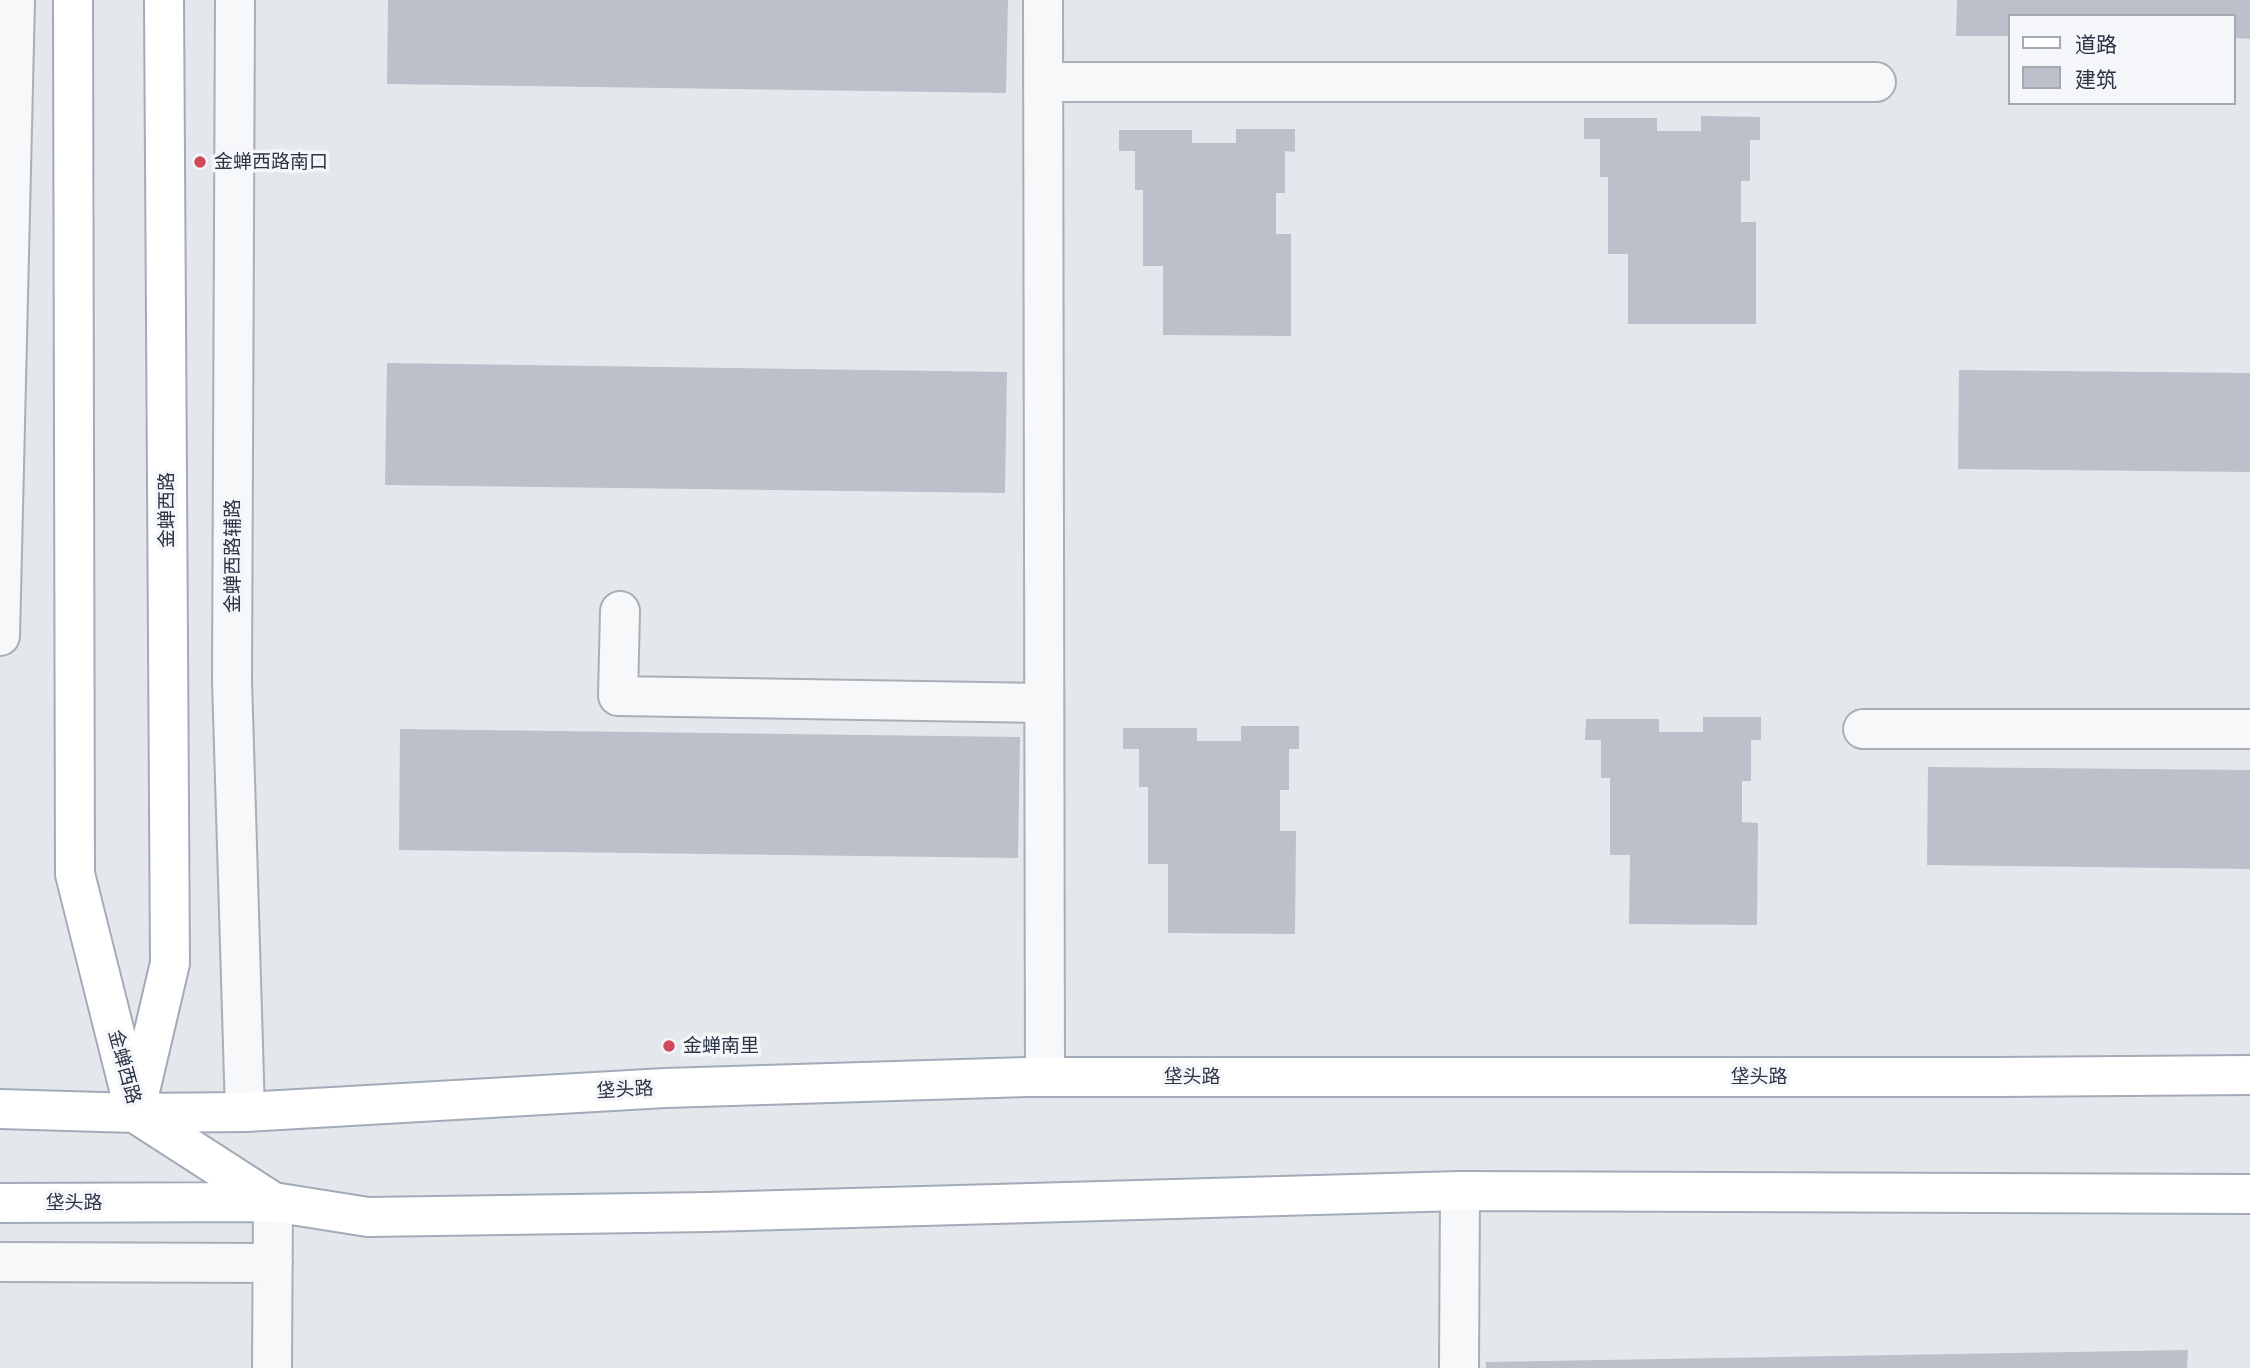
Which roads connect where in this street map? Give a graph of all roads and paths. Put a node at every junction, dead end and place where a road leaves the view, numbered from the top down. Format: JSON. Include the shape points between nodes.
{"nodes":[{"id":1,"x":15,"y":0,"type":"edge"},
{"id":2,"x":73,"y":0,"type":"edge"},
{"id":3,"x":164,"y":0,"type":"edge"},
{"id":4,"x":235,"y":0,"type":"edge"},
{"id":5,"x":1043,"y":0,"type":"edge"},
{"id":6,"x":1043,"y":82,"type":"junction"},
{"id":7,"x":1876,"y":82,"type":"dead end"},
{"id":8,"x":620,"y":611,"type":"dead end"},
{"id":9,"x":0,"y":636,"type":"edge"},
{"id":10,"x":1044,"y":703,"type":"junction"},
{"id":11,"x":1863,"y":730,"type":"dead end"},
{"id":12,"x":2250,"y":730,"type":"edge"},
{"id":13,"x":2250,"y":1074,"type":"edge"},
{"id":14,"x":1045,"y":1077,"type":"junction"},
{"id":15,"x":0,"y":1109,"type":"edge"},
{"id":16,"x":246,"y":1112,"type":"junction"},
{"id":17,"x":135,"y":1113,"type":"junction"},
{"id":18,"x":1460,"y":1191,"type":"junction"},
{"id":19,"x":2250,"y":1194,"type":"edge"},
{"id":20,"x":273,"y":1202,"type":"junction"},
{"id":21,"x":0,"y":1203,"type":"edge"},
{"id":22,"x":0,"y":1262,"type":"edge"},
{"id":23,"x":273,"y":1263,"type":"junction"},
{"id":24,"x":272,"y":1368,"type":"edge"},
{"id":25,"x":1459,"y":1368,"type":"edge"}],
"edges":[{"from":1,"to":9,"type":"street"},
{"from":2,"to":17,"type":"main road","name":"金蝉西路","via":[[75,874]]},
{"from":3,"to":17,"type":"main road","name":"金蝉西路","via":[[170,963]]},
{"from":4,"to":16,"type":"street","name":"金蝉西路辅路","via":[[232,680]]},
{"from":5,"to":6,"type":"street"},
{"from":6,"to":7,"type":"street"},
{"from":6,"to":10,"type":"street"},
{"from":8,"to":10,"type":"street","via":[[618,695]]},
{"from":10,"to":14,"type":"street"},
{"from":11,"to":12,"type":"street"},
{"from":13,"to":14,"type":"main road","name":"垡头路"},
{"from":14,"to":16,"type":"main road","name":"垡头路","via":[[664,1088]]},
{"from":15,"to":17,"type":"main road","name":"垡头路"},
{"from":16,"to":17,"type":"main road","name":"垡头路"},
{"from":17,"to":20,"type":"main road","name":"垡头路"},
{"from":18,"to":19,"type":"main road","name":"垡头路"},
{"from":18,"to":20,"type":"main road","name":"垡头路","via":[[368,1217]]},
{"from":18,"to":25,"type":"street"},
{"from":20,"to":21,"type":"main road","name":"垡头路"},
{"from":20,"to":23,"type":"street"},
{"from":22,"to":23,"type":"street"},
{"from":23,"to":24,"type":"street"}]}
